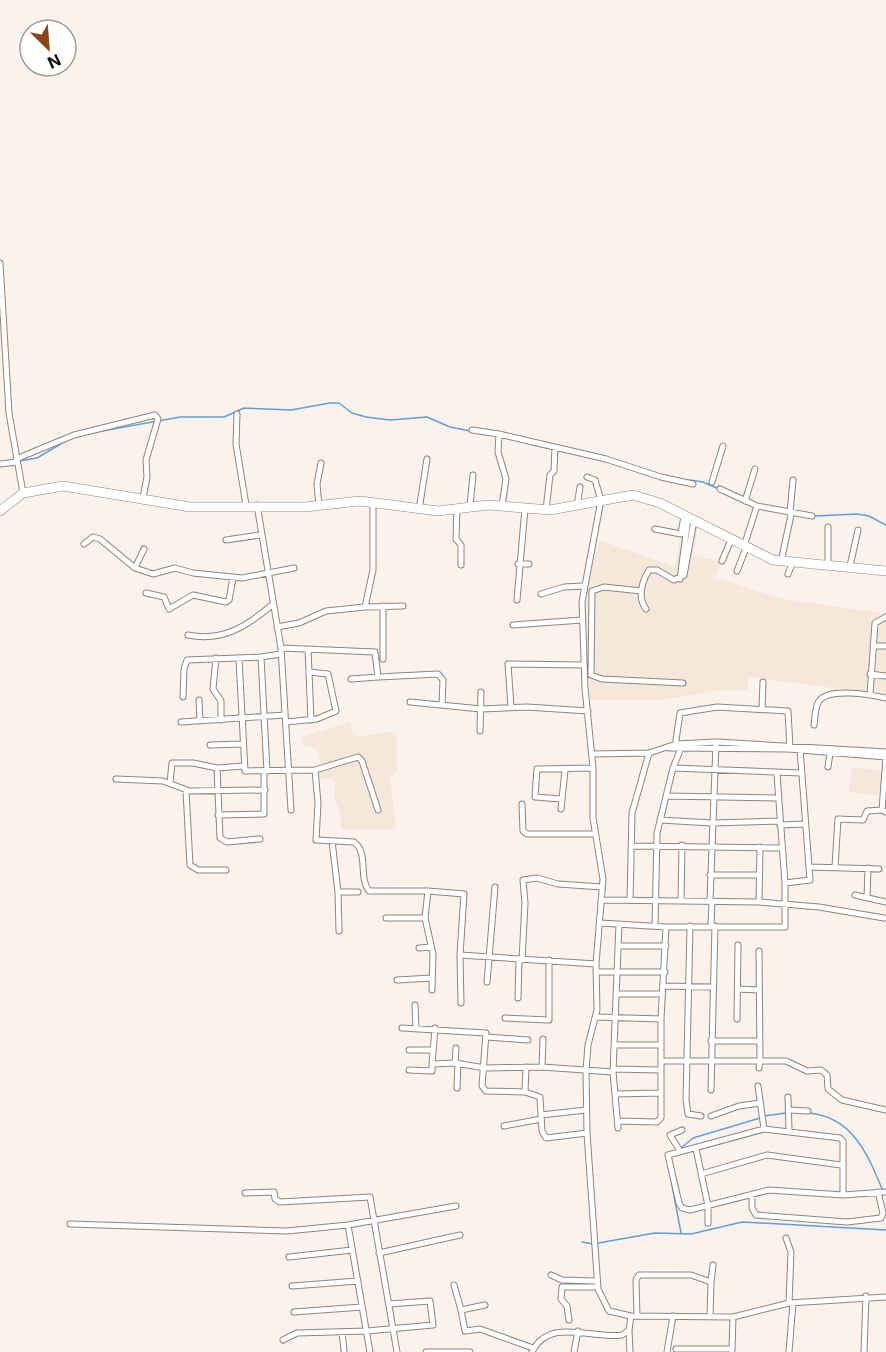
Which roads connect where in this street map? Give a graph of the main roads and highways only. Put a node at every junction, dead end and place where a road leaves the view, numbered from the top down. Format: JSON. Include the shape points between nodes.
{"nodes":[{"id":1,"x":0,"y":511,"type":"edge"},
{"id":2,"x":886,"y":570,"type":"edge"}],
"edges":[{"from":1,"to":2,"type":"main road","via":[[23,493],[55,486],[76,486],[190,507],[319,506],[360,501],[419,510],[470,506],[546,510],[641,496],[689,522],[781,562]]}]}
